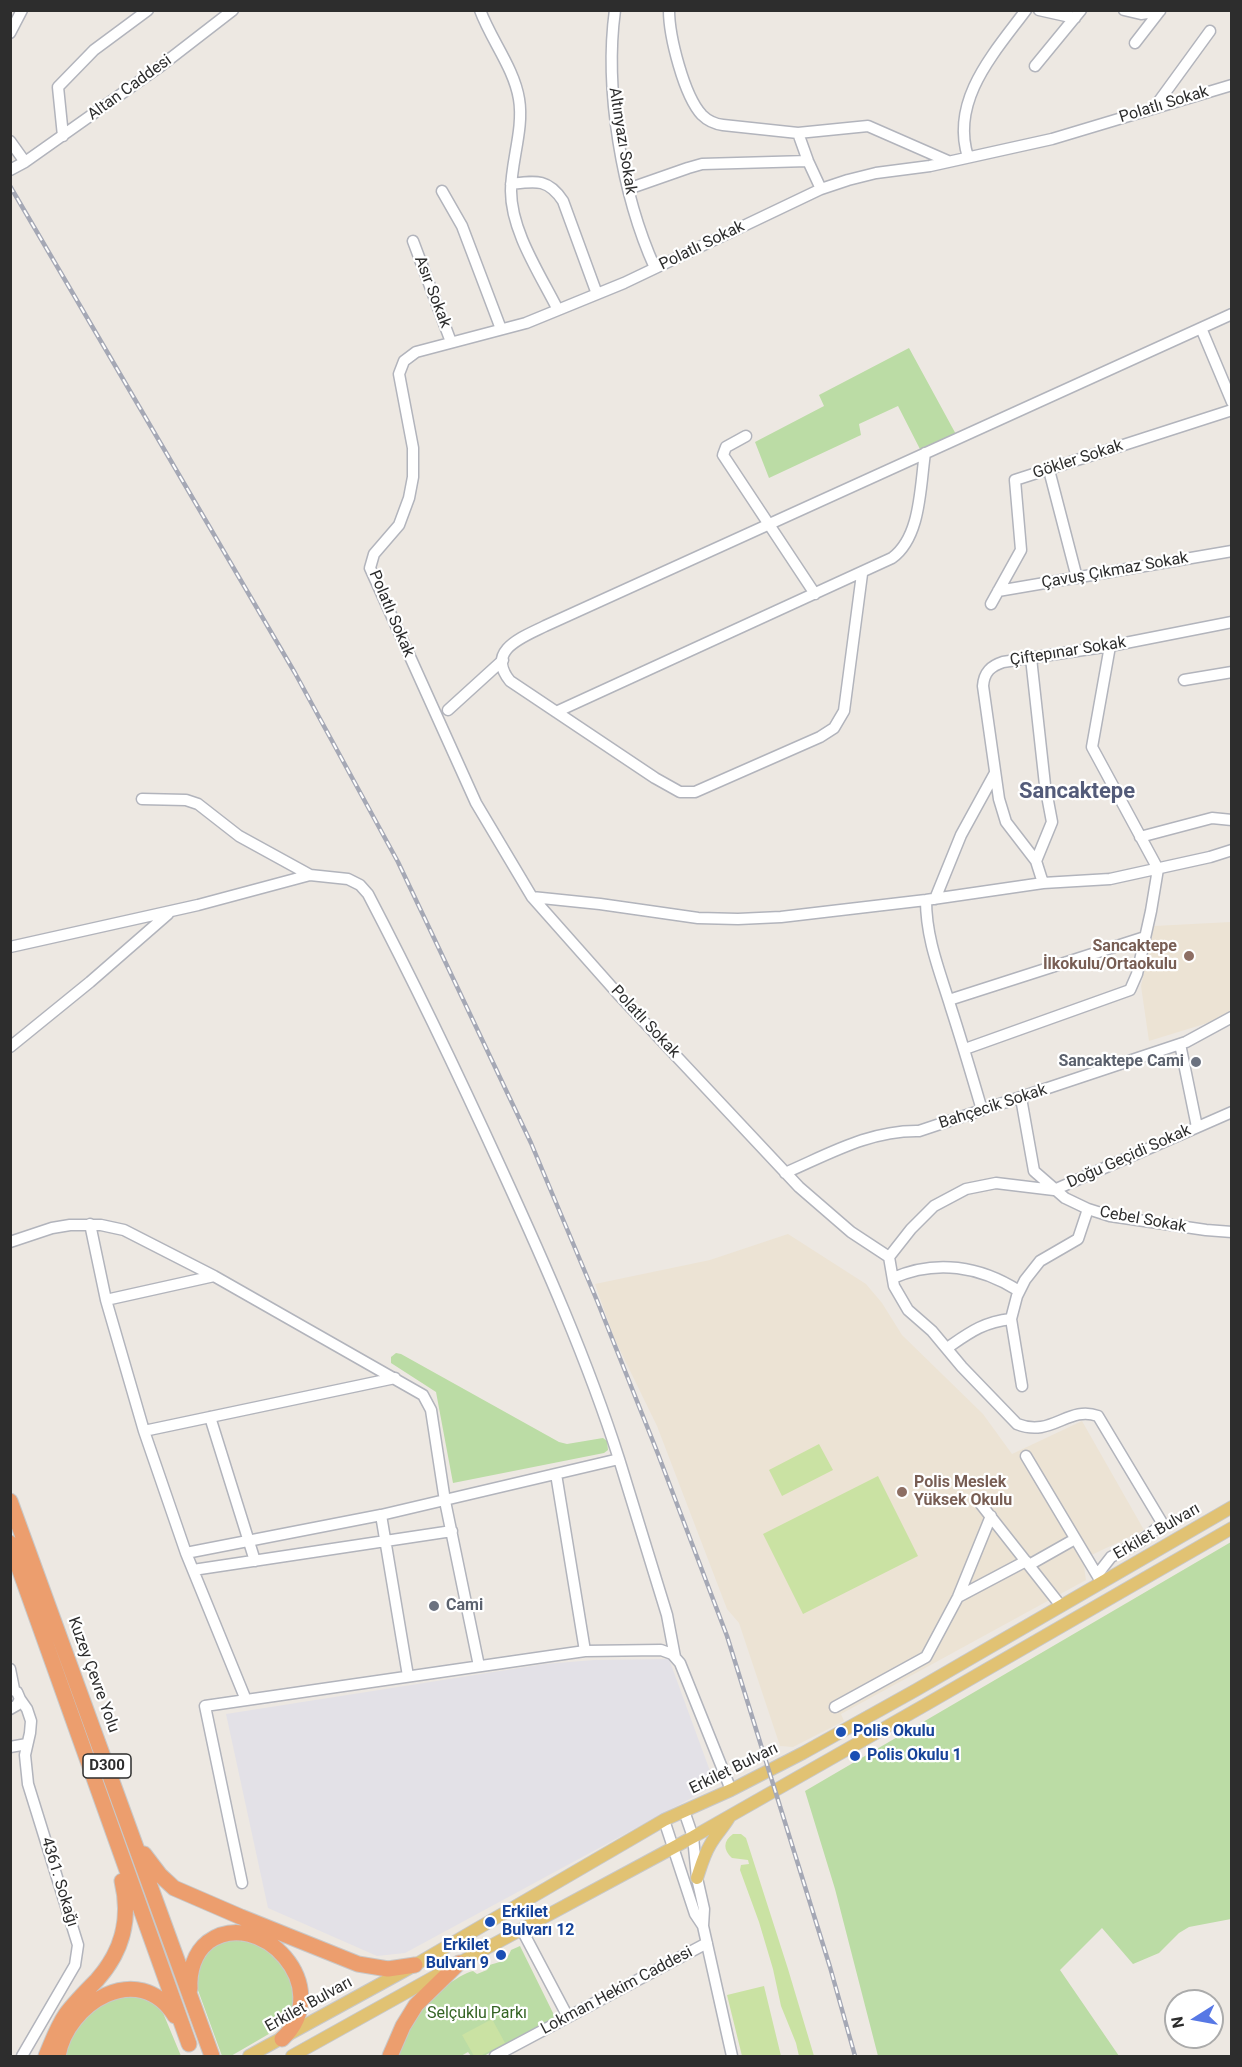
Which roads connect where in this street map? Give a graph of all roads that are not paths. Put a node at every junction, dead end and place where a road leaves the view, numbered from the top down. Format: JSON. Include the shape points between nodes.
{"nodes":[{"id":1,"x":22,"y":10,"type":"edge"},
{"id":2,"x":148,"y":10,"type":"edge"},
{"id":3,"x":233,"y":10,"type":"edge"},
{"id":4,"x":480,"y":10,"type":"edge"},
{"id":5,"x":615,"y":10,"type":"edge"},
{"id":6,"x":669,"y":10,"type":"edge"},
{"id":7,"x":1039,"y":10,"type":"edge"},
{"id":8,"x":1124,"y":10,"type":"edge"},
{"id":9,"x":1025,"y":11,"type":"edge"},
{"id":10,"x":1160,"y":11,"type":"edge"},
{"id":11,"x":1078,"y":14,"type":"edge"},
{"id":12,"x":1210,"y":31,"type":"dead end"},
{"id":13,"x":10,"y":33,"type":"edge"},
{"id":14,"x":1135,"y":43,"type":"dead end"},
{"id":15,"x":1035,"y":66,"type":"dead end"},
{"id":16,"x":1232,"y":85,"type":"edge"},
{"id":17,"x":1154,"y":108,"type":"junction"},
{"id":18,"x":798,"y":133,"type":"junction"},
{"id":19,"x":63,"y":136,"type":"junction"},
{"id":20,"x":10,"y":141,"type":"edge"},
{"id":21,"x":968,"y":157,"type":"junction"},
{"id":22,"x":808,"y":161,"type":"junction"},
{"id":23,"x":948,"y":161,"type":"junction"},
{"id":24,"x":26,"y":162,"type":"junction"},
{"id":25,"x":11,"y":170,"type":"edge"},
{"id":26,"x":511,"y":184,"type":"junction"},
{"id":27,"x":628,"y":189,"type":"junction"},
{"id":28,"x":821,"y":189,"type":"junction"},
{"id":29,"x":442,"y":191,"type":"dead end"},
{"id":30,"x":413,"y":241,"type":"dead end"},
{"id":31,"x":655,"y":268,"type":"junction"},
{"id":32,"x":597,"y":294,"type":"junction"},
{"id":33,"x":558,"y":310,"type":"junction"},
{"id":34,"x":1232,"y":314,"type":"edge"},
{"id":35,"x":1201,"y":328,"type":"junction"},
{"id":36,"x":501,"y":329,"type":"junction"},
{"id":37,"x":451,"y":342,"type":"junction"},
{"id":38,"x":1232,"y":402,"type":"edge"},
{"id":39,"x":1232,"y":410,"type":"edge"},
{"id":40,"x":746,"y":436,"type":"dead end"},
{"id":41,"x":925,"y":453,"type":"junction"},
{"id":42,"x":1049,"y":470,"type":"junction"},
{"id":43,"x":769,"y":524,"type":"junction"},
{"id":44,"x":1232,"y":551,"type":"edge"},
{"id":45,"x":862,"y":573,"type":"junction"},
{"id":46,"x":1077,"y":578,"type":"junction"},
{"id":47,"x":998,"y":591,"type":"junction"},
{"id":48,"x":815,"y":594,"type":"junction"},
{"id":49,"x":991,"y":604,"type":"dead end"},
{"id":50,"x":1232,"y":622,"type":"edge"},
{"id":51,"x":1110,"y":646,"type":"junction"},
{"id":52,"x":1031,"y":658,"type":"junction"},
{"id":53,"x":503,"y":660,"type":"junction"},
{"id":54,"x":1232,"y":672,"type":"edge"},
{"id":55,"x":1184,"y":680,"type":"dead end"},
{"id":56,"x":448,"y":710,"type":"dead end"},
{"id":57,"x":556,"y":712,"type":"junction"},
{"id":58,"x":995,"y":773,"type":"junction"},
{"id":59,"x":142,"y":799,"type":"dead end"},
{"id":60,"x":1232,"y":820,"type":"edge"},
{"id":61,"x":1140,"y":837,"type":"junction"},
{"id":62,"x":1232,"y":850,"type":"edge"},
{"id":63,"x":1036,"y":861,"type":"junction"},
{"id":64,"x":1158,"y":869,"type":"junction"},
{"id":65,"x":310,"y":875,"type":"junction"},
{"id":66,"x":1043,"y":883,"type":"junction"},
{"id":67,"x":532,"y":897,"type":"junction"},
{"id":68,"x":931,"y":899,"type":"junction"},
{"id":69,"x":170,"y":912,"type":"junction"},
{"id":70,"x":1145,"y":937,"type":"junction"},
{"id":71,"x":10,"y":947,"type":"edge"},
{"id":72,"x":949,"y":1000,"type":"junction"},
{"id":73,"x":1232,"y":1017,"type":"edge"},
{"id":74,"x":1180,"y":1044,"type":"junction"},
{"id":75,"x":10,"y":1047,"type":"edge"},
{"id":76,"x":964,"y":1049,"type":"junction"},
{"id":77,"x":1021,"y":1098,"type":"junction"},
{"id":78,"x":982,"y":1110,"type":"junction"},
{"id":79,"x":1232,"y":1112,"type":"edge"},
{"id":80,"x":1197,"y":1127,"type":"junction"},
{"id":81,"x":785,"y":1173,"type":"junction"},
{"id":82,"x":1054,"y":1190,"type":"junction"},
{"id":83,"x":1088,"y":1209,"type":"junction"},
{"id":84,"x":90,"y":1224,"type":"junction"},
{"id":85,"x":1232,"y":1232,"type":"edge"},
{"id":86,"x":10,"y":1242,"type":"edge"},
{"id":87,"x":889,"y":1257,"type":"junction"},
{"id":88,"x":214,"y":1276,"type":"junction"},
{"id":89,"x":893,"y":1278,"type":"junction"},
{"id":90,"x":1019,"y":1291,"type":"junction"},
{"id":91,"x":106,"y":1300,"type":"junction"},
{"id":92,"x":1011,"y":1319,"type":"junction"},
{"id":93,"x":947,"y":1348,"type":"junction"},
{"id":94,"x":395,"y":1378,"type":"junction"},
{"id":95,"x":1022,"y":1386,"type":"dead end"},
{"id":96,"x":210,"y":1417,"type":"junction"},
{"id":97,"x":144,"y":1431,"type":"junction"},
{"id":98,"x":1026,"y":1456,"type":"dead end"},
{"id":99,"x":619,"y":1459,"type":"junction"},
{"id":100,"x":556,"y":1474,"type":"junction"},
{"id":101,"x":976,"y":1498,"type":"dead end"},
{"id":102,"x":10,"y":1501,"type":"edge"},
{"id":103,"x":445,"y":1501,"type":"junction"},
{"id":104,"x":1232,"y":1508,"type":"edge"},
{"id":105,"x":381,"y":1515,"type":"junction"},
{"id":106,"x":991,"y":1516,"type":"junction"},
{"id":107,"x":1232,"y":1528,"type":"edge"},
{"id":108,"x":452,"y":1531,"type":"junction"},
{"id":109,"x":1075,"y":1539,"type":"junction"},
{"id":110,"x":249,"y":1541,"type":"junction"},
{"id":111,"x":386,"y":1541,"type":"junction"},
{"id":112,"x":10,"y":1543,"type":"edge"},
{"id":113,"x":186,"y":1553,"type":"junction"},
{"id":114,"x":255,"y":1561,"type":"junction"},
{"id":115,"x":1028,"y":1563,"type":"junction"},
{"id":116,"x":193,"y":1570,"type":"junction"},
{"id":117,"x":1099,"y":1579,"type":"junction"},
{"id":118,"x":958,"y":1597,"type":"junction"},
{"id":119,"x":1061,"y":1606,"type":"junction"},
{"id":120,"x":585,"y":1651,"type":"junction"},
{"id":121,"x":675,"y":1656,"type":"junction"},
{"id":122,"x":479,"y":1666,"type":"junction"},
{"id":123,"x":10,"y":1669,"type":"edge"},
{"id":124,"x":408,"y":1676,"type":"junction"},
{"id":125,"x":15,"y":1692,"type":"edge"},
{"id":126,"x":246,"y":1700,"type":"junction"},
{"id":127,"x":835,"y":1707,"type":"dead end"},
{"id":128,"x":10,"y":1709,"type":"edge"},
{"id":129,"x":27,"y":1744,"type":"junction"},
{"id":130,"x":10,"y":1748,"type":"edge"},
{"id":131,"x":731,"y":1790,"type":"junction"},
{"id":132,"x":684,"y":1811,"type":"junction"},
{"id":133,"x":730,"y":1815,"type":"junction"},
{"id":134,"x":664,"y":1820,"type":"junction"},
{"id":135,"x":110,"y":1822,"type":"junction"},
{"id":136,"x":693,"y":1837,"type":"junction"},
{"id":137,"x":134,"y":1841,"type":"junction"},
{"id":138,"x":673,"y":1848,"type":"junction"},
{"id":139,"x":697,"y":1878,"type":"junction"},
{"id":140,"x":242,"y":1882,"type":"dead end"},
{"id":141,"x":703,"y":1926,"type":"junction"},
{"id":142,"x":522,"y":1930,"type":"junction"},
{"id":143,"x":706,"y":1943,"type":"junction"},
{"id":144,"x":459,"y":1963,"type":"junction"},
{"id":145,"x":415,"y":1965,"type":"junction"},
{"id":146,"x":192,"y":2000,"type":"junction"},
{"id":147,"x":568,"y":2017,"type":"junction"},
{"id":148,"x":282,"y":2038,"type":"junction"},
{"id":149,"x":191,"y":2050,"type":"edge"},
{"id":150,"x":508,"y":2053,"type":"edge"},
{"id":151,"x":22,"y":2056,"type":"edge"},
{"id":152,"x":46,"y":2056,"type":"edge"},
{"id":153,"x":58,"y":2056,"type":"edge"},
{"id":154,"x":212,"y":2056,"type":"edge"},
{"id":155,"x":249,"y":2056,"type":"edge"},
{"id":156,"x":292,"y":2056,"type":"edge"},
{"id":157,"x":390,"y":2056,"type":"edge"},
{"id":158,"x":495,"y":2056,"type":"edge"},
{"id":159,"x":732,"y":2056,"type":"edge"}],
"edges":[{"from":1,"to":13,"type":"street"},
{"from":2,"to":19,"type":"street","via":[[94,50],[58,87]]},
{"from":3,"to":19,"type":"street","name":"Altan Caddesi"},
{"from":4,"to":26,"type":"street","via":[[519,99]]},
{"from":5,"to":27,"type":"street","name":"Altınyazı Sokak","via":[[614,90]]},
{"from":6,"to":18,"type":"street","via":[[675,54],[694,103],[704,117],[723,125]]},
{"from":7,"to":11,"type":"street"},
{"from":8,"to":10,"type":"street","via":[[1141,14]]},
{"from":9,"to":21,"type":"street","via":[[990,59],[968,100],[963,129]]},
{"from":10,"to":14,"type":"street"},
{"from":11,"to":15,"type":"street"},
{"from":12,"to":17,"type":"street"},
{"from":16,"to":17,"type":"street","name":"Polatlı Sokak"},
{"from":17,"to":21,"type":"street","name":"Polatlı Sokak","via":[[1052,139]]},
{"from":18,"to":22,"type":"street"},
{"from":18,"to":23,"type":"street","via":[[868,126]]},
{"from":19,"to":24,"type":"street","name":"Altan Caddesi"},
{"from":20,"to":24,"type":"street"},
{"from":21,"to":23,"type":"street","name":"Polatlı Sokak"},
{"from":22,"to":27,"type":"street","via":[[702,164]]},
{"from":22,"to":28,"type":"street"},
{"from":23,"to":28,"type":"street","name":"Polatlı Sokak","via":[[862,176]]},
{"from":24,"to":25,"type":"street","name":"Altan Caddesi"},
{"from":26,"to":32,"type":"street","via":[[538,181],[555,189]]},
{"from":26,"to":33,"type":"street","via":[[519,232]]},
{"from":27,"to":31,"type":"street","name":"Altınyazı Sokak"},
{"from":28,"to":31,"type":"street","name":"Polatlı Sokak"},
{"from":29,"to":36,"type":"street","via":[[462,226]]},
{"from":30,"to":37,"type":"street","name":"Asır Sokak"},
{"from":31,"to":32,"type":"street","name":"Polatlı Sokak"},
{"from":32,"to":33,"type":"street","name":"Polatlı Sokak"},
{"from":33,"to":36,"type":"street","name":"Polatlı Sokak"},
{"from":34,"to":35,"type":"street"},
{"from":35,"to":38,"type":"street"},
{"from":35,"to":41,"type":"street"},
{"from":36,"to":37,"type":"street","name":"Polatlı Sokak"},
{"from":37,"to":67,"type":"street","name":"Polatlı Sokak","via":[[411,354],[399,370],[413,448],[412,486],[402,517],[374,554],[370,568],[476,802]]},
{"from":39,"to":42,"type":"street","name":"Gökler Sokak"},
{"from":40,"to":43,"type":"street","via":[[726,447],[723,455]]},
{"from":41,"to":43,"type":"street"},
{"from":41,"to":45,"type":"street","via":[[908,542],[892,558]]},
{"from":42,"to":46,"type":"street"},
{"from":42,"to":47,"type":"street","name":"Gökler Sokak","via":[[1015,480],[1021,550]]},
{"from":43,"to":48,"type":"street"},
{"from":43,"to":53,"type":"street","via":[[516,640],[507,648]]},
{"from":44,"to":46,"type":"street","name":"Çavuş Çıkmaz Sokak"},
{"from":45,"to":48,"type":"street"},
{"from":45,"to":57,"type":"street","via":[[844,711],[834,728],[820,737],[699,790],[686,792],[674,790]]},
{"from":46,"to":47,"type":"street","name":"Çavuş Çıkmaz Sokak"},
{"from":47,"to":49,"type":"street","name":"Gökler Sokak"},
{"from":48,"to":57,"type":"street"},
{"from":50,"to":51,"type":"street","name":"Çiftepınar Sokak"},
{"from":51,"to":52,"type":"street","name":"Çiftepınar Sokak"},
{"from":51,"to":61,"type":"street","via":[[1092,747]]},
{"from":52,"to":58,"type":"street","name":"Çiftepınar Sokak","via":[[997,664],[984,678]]},
{"from":52,"to":63,"type":"street","via":[[1052,822]]},
{"from":53,"to":56,"type":"street"},
{"from":53,"to":57,"type":"street","via":[[510,681]]},
{"from":54,"to":55,"type":"street"},
{"from":58,"to":63,"type":"street","name":"Çiftepınar Sokak","via":[[1006,822]]},
{"from":58,"to":68,"type":"street","via":[[960,835]]},
{"from":59,"to":65,"type":"street","via":[[198,804],[239,836]]},
{"from":60,"to":61,"type":"street","via":[[1212,818]]},
{"from":61,"to":64,"type":"street"},
{"from":62,"to":64,"type":"street"},
{"from":63,"to":66,"type":"street","name":"Çiftepınar Sokak"},
{"from":64,"to":66,"type":"street","via":[[1110,879]]},
{"from":64,"to":70,"type":"street"},
{"from":65,"to":69,"type":"street"},
{"from":65,"to":99,"type":"street","via":[[348,879],[368,894],[446,1048],[543,1261],[586,1363]]},
{"from":66,"to":68,"type":"street"},
{"from":67,"to":68,"type":"street","via":[[678,916],[738,919]]},
{"from":67,"to":81,"type":"street","name":"Polatlı Sokak"},
{"from":68,"to":72,"type":"street","via":[[929,936]]},
{"from":69,"to":71,"type":"street"},
{"from":69,"to":75,"type":"street"},
{"from":70,"to":72,"type":"street"},
{"from":70,"to":76,"type":"street","via":[[1130,990]]},
{"from":72,"to":76,"type":"street"},
{"from":73,"to":74,"type":"street","name":"Bahçecik Sokak"},
{"from":74,"to":77,"type":"street","name":"Bahçecik Sokak"},
{"from":74,"to":80,"type":"street"},
{"from":76,"to":78,"type":"street"},
{"from":77,"to":78,"type":"street","name":"Bahçecik Sokak"},
{"from":77,"to":82,"type":"street","name":"Cebel Sokak","via":[[1034,1171]]},
{"from":78,"to":81,"type":"street","name":"Bahçecik Sokak","via":[[919,1131],[894,1131],[870,1137]]},
{"from":79,"to":80,"type":"street","name":"Doğu Geçidi Sokak"},
{"from":80,"to":82,"type":"street","name":"Doğu Geçidi Sokak"},
{"from":81,"to":87,"type":"street","name":"Polatlı Sokak","via":[[833,1218]]},
{"from":82,"to":83,"type":"street","name":"Cebel Sokak"},
{"from":82,"to":87,"type":"street","name":"Doğu Geçidi Sokak","via":[[996,1183],[966,1189],[934,1206]]},
{"from":83,"to":85,"type":"street","name":"Cebel Sokak","via":[[1122,1218]]},
{"from":83,"to":90,"type":"street","via":[[1078,1239],[1040,1261]]},
{"from":84,"to":86,"type":"street","via":[[52,1228]]},
{"from":84,"to":88,"type":"street","via":[[124,1230]]},
{"from":84,"to":91,"type":"street"},
{"from":87,"to":89,"type":"street"},
{"from":88,"to":91,"type":"street"},
{"from":88,"to":94,"type":"street"},
{"from":89,"to":90,"type":"street","via":[[918,1268],[952,1268],[983,1274]]},
{"from":89,"to":93,"type":"street","via":[[908,1310]]},
{"from":90,"to":92,"type":"street"},
{"from":91,"to":97,"type":"street"},
{"from":92,"to":93,"type":"street","via":[[981,1326]]},
{"from":92,"to":95,"type":"street"},
{"from":93,"to":117,"type":"street","via":[[1017,1424],[1041,1428],[1078,1413],[1098,1416],[1161,1521],[1141,1541],[1111,1557]]},
{"from":94,"to":96,"type":"street"},
{"from":94,"to":103,"type":"street","via":[[418,1391],[429,1404]]},
{"from":96,"to":97,"type":"street"},
{"from":96,"to":110,"type":"street"},
{"from":97,"to":113,"type":"street"},
{"from":98,"to":109,"type":"street"},
{"from":99,"to":100,"type":"street"},
{"from":99,"to":121,"type":"street","via":[[667,1615]]},
{"from":100,"to":103,"type":"street"},
{"from":100,"to":120,"type":"street"},
{"from":101,"to":106,"type":"street"},
{"from":102,"to":137,"type":"highway","name":"Kuzey Çevre Yolu","number":"D300"},
{"from":103,"to":105,"type":"street"},
{"from":103,"to":108,"type":"street"},
{"from":104,"to":117,"type":"main road","name":"Erkilet Bulvarı"},
{"from":105,"to":110,"type":"street"},
{"from":105,"to":111,"type":"street"},
{"from":106,"to":115,"type":"street"},
{"from":106,"to":118,"type":"street"},
{"from":107,"to":133,"type":"main road","name":"Erkilet Bulvarı"},
{"from":108,"to":111,"type":"street"},
{"from":108,"to":122,"type":"street"},
{"from":109,"to":115,"type":"street"},
{"from":109,"to":117,"type":"street"},
{"from":110,"to":113,"type":"street"},
{"from":110,"to":114,"type":"street"},
{"from":111,"to":114,"type":"street"},
{"from":111,"to":124,"type":"street"},
{"from":112,"to":135,"type":"highway","name":"Kuzey Çevre Yolu","number":"D300"},
{"from":113,"to":116,"type":"street"},
{"from":114,"to":116,"type":"street"},
{"from":115,"to":118,"type":"street"},
{"from":115,"to":119,"type":"street"},
{"from":116,"to":126,"type":"street"},
{"from":117,"to":119,"type":"main road","name":"Erkilet Bulvarı"},
{"from":118,"to":127,"type":"street","via":[[926,1657]]},
{"from":119,"to":131,"type":"main road","name":"Erkilet Bulvarı","via":[[870,1716]]},
{"from":120,"to":121,"type":"street","via":[[661,1650]]},
{"from":120,"to":122,"type":"street"},
{"from":121,"to":131,"type":"street"},
{"from":122,"to":124,"type":"street"},
{"from":123,"to":125,"type":"street","name":"4361. Sokağı"},
{"from":124,"to":126,"type":"street"},
{"from":125,"to":128,"type":"street","via":[[17,1705]]},
{"from":125,"to":129,"type":"street","name":"4361. Sokağı","via":[[31,1720]]},
{"from":126,"to":140,"type":"street","via":[[204,1706]]},
{"from":129,"to":130,"type":"street"},
{"from":129,"to":151,"type":"street","name":"4361. Sokağı","via":[[28,1784],[77,1938],[78,1952],[75,1965]]},
{"from":131,"to":132,"type":"main road","name":"Erkilet Bulvarı"},
{"from":132,"to":134,"type":"main road","name":"Erkilet Bulvarı"},
{"from":132,"to":136,"type":"street"},
{"from":133,"to":136,"type":"main road","name":"Erkilet Bulvarı"},
{"from":133,"to":139,"type":"main road","via":[[708,1849]]},
{"from":134,"to":138,"type":"street"},
{"from":134,"to":145,"type":"main road","name":"Erkilet Bulvarı"},
{"from":135,"to":149,"type":"highway","name":"Kuzey Çevre Yolu","number":"D300"},
{"from":135,"to":152,"type":"highway","via":[[126,1899],[122,1937],[108,1966],[61,2021]]},
{"from":136,"to":138,"type":"main road","name":"Erkilet Bulvarı"},
{"from":136,"to":139,"type":"street"},
{"from":137,"to":145,"type":"highway","via":[[174,1888],[358,1964],[388,1969]]},
{"from":137,"to":146,"type":"highway","name":"Kuzey Çevre Yolu","number":"D300"},
{"from":138,"to":141,"type":"street","via":[[695,1914]]},
{"from":138,"to":142,"type":"main road","name":"Erkilet Bulvarı"},
{"from":139,"to":141,"type":"street","via":[[704,1909]]},
{"from":141,"to":143,"type":"street"},
{"from":142,"to":144,"type":"main road","name":"Erkilet Bulvarı"},
{"from":142,"to":147,"type":"street"},
{"from":143,"to":147,"type":"street","name":"Lokman Hekim Caddesi"},
{"from":143,"to":159,"type":"street"},
{"from":144,"to":156,"type":"main road","name":"Erkilet Bulvarı"},
{"from":144,"to":157,"type":"highway","via":[[416,2005]]},
{"from":145,"to":148,"type":"main road","name":"Erkilet Bulvarı"},
{"from":146,"to":148,"type":"highway","via":[[191,1971],[204,1946],[228,1934],[257,1937],[283,1955],[301,1987],[297,2018]]},
{"from":146,"to":154,"type":"highway","name":"Kuzey Çevre Yolu","number":"D300"},
{"from":147,"to":150,"type":"street","name":"Lokman Hekim Caddesi"},
{"from":148,"to":155,"type":"main road","name":"Erkilet Bulvarı"},
{"from":149,"to":153,"type":"highway","via":[[166,2004],[150,1993],[130,1990],[104,1996],[82,2011],[68,2029]]},
{"from":150,"to":158,"type":"street","name":"Lokman Hekim Caddesi"}]}
